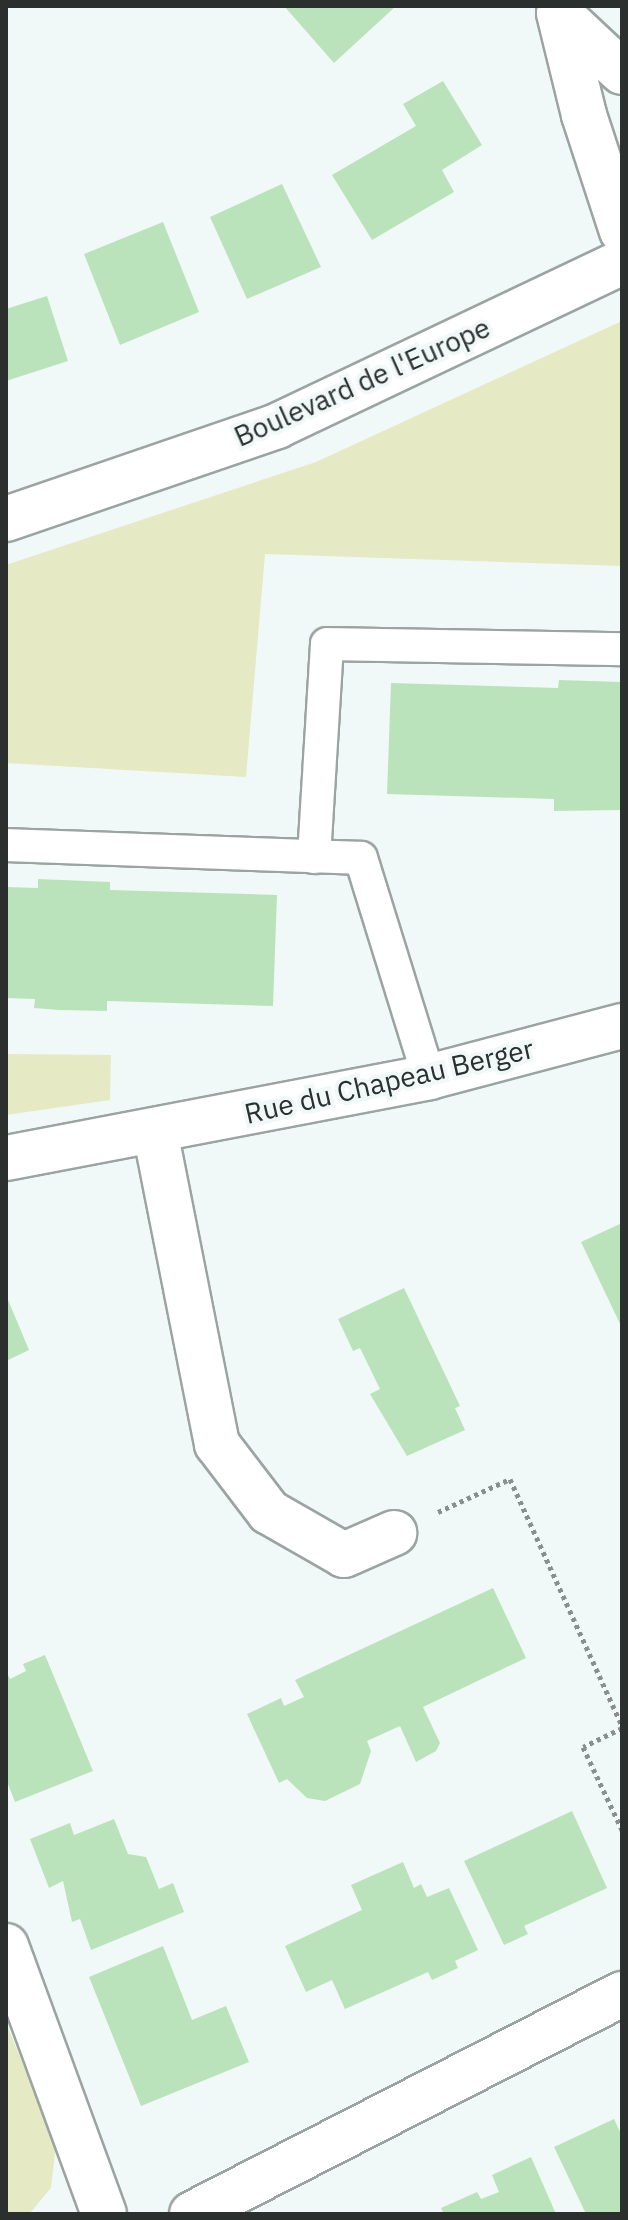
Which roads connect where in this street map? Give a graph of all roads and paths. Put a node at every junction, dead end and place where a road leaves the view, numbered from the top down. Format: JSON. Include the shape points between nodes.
{"nodes":[{"id":1,"x":555,"y":10,"type":"edge"},
{"id":2,"x":622,"y":72,"type":"edge"},
{"id":3,"x":622,"y":231,"type":"edge"},
{"id":4,"x":622,"y":262,"type":"edge"},
{"id":5,"x":6,"y":519,"type":"edge"},
{"id":6,"x":622,"y":649,"type":"edge"},
{"id":7,"x":6,"y":845,"type":"edge"},
{"id":8,"x":314,"y":857,"type":"junction"},
{"id":9,"x":622,"y":1026,"type":"edge"},
{"id":10,"x":429,"y":1077,"type":"junction"},
{"id":11,"x":155,"y":1131,"type":"junction"},
{"id":12,"x":6,"y":1158,"type":"edge"},
{"id":13,"x":394,"y":1533,"type":"joint"},
{"id":14,"x":622,"y":1727,"type":"edge"},
{"id":15,"x":622,"y":1830,"type":"edge"},
{"id":16,"x":6,"y":1946,"type":"edge"},
{"id":17,"x":622,"y":1994,"type":"edge"},
{"id":18,"x":111,"y":2214,"type":"edge"},
{"id":19,"x":192,"y":2214,"type":"edge"}],
"edges":[{"from":1,"to":2,"type":"street"},
{"from":1,"to":3,"type":"street"},
{"from":4,"to":5,"type":"street","name":"Boulevard de l'Europe","via":[[277,426]]},
{"from":6,"to":8,"type":"lane","via":[[327,644]]},
{"from":7,"to":8,"type":"lane"},
{"from":8,"to":10,"type":"lane","via":[[361,858]]},
{"from":9,"to":10,"type":"street","name":"Rue du Chapeau Berger"},
{"from":10,"to":11,"type":"street","name":"Rue du Chapeau Berger"},
{"from":11,"to":12,"type":"street","name":"Rue du Chapeau Berger"},
{"from":11,"to":13,"type":"street","via":[[217,1444],[269,1512],[344,1555]]},
{"from":13,"to":14,"type":"path","via":[[510,1479]]},
{"from":14,"to":15,"type":"path","via":[[583,1747]]},
{"from":16,"to":18,"type":"street"},
{"from":17,"to":19,"type":"street"}]}
